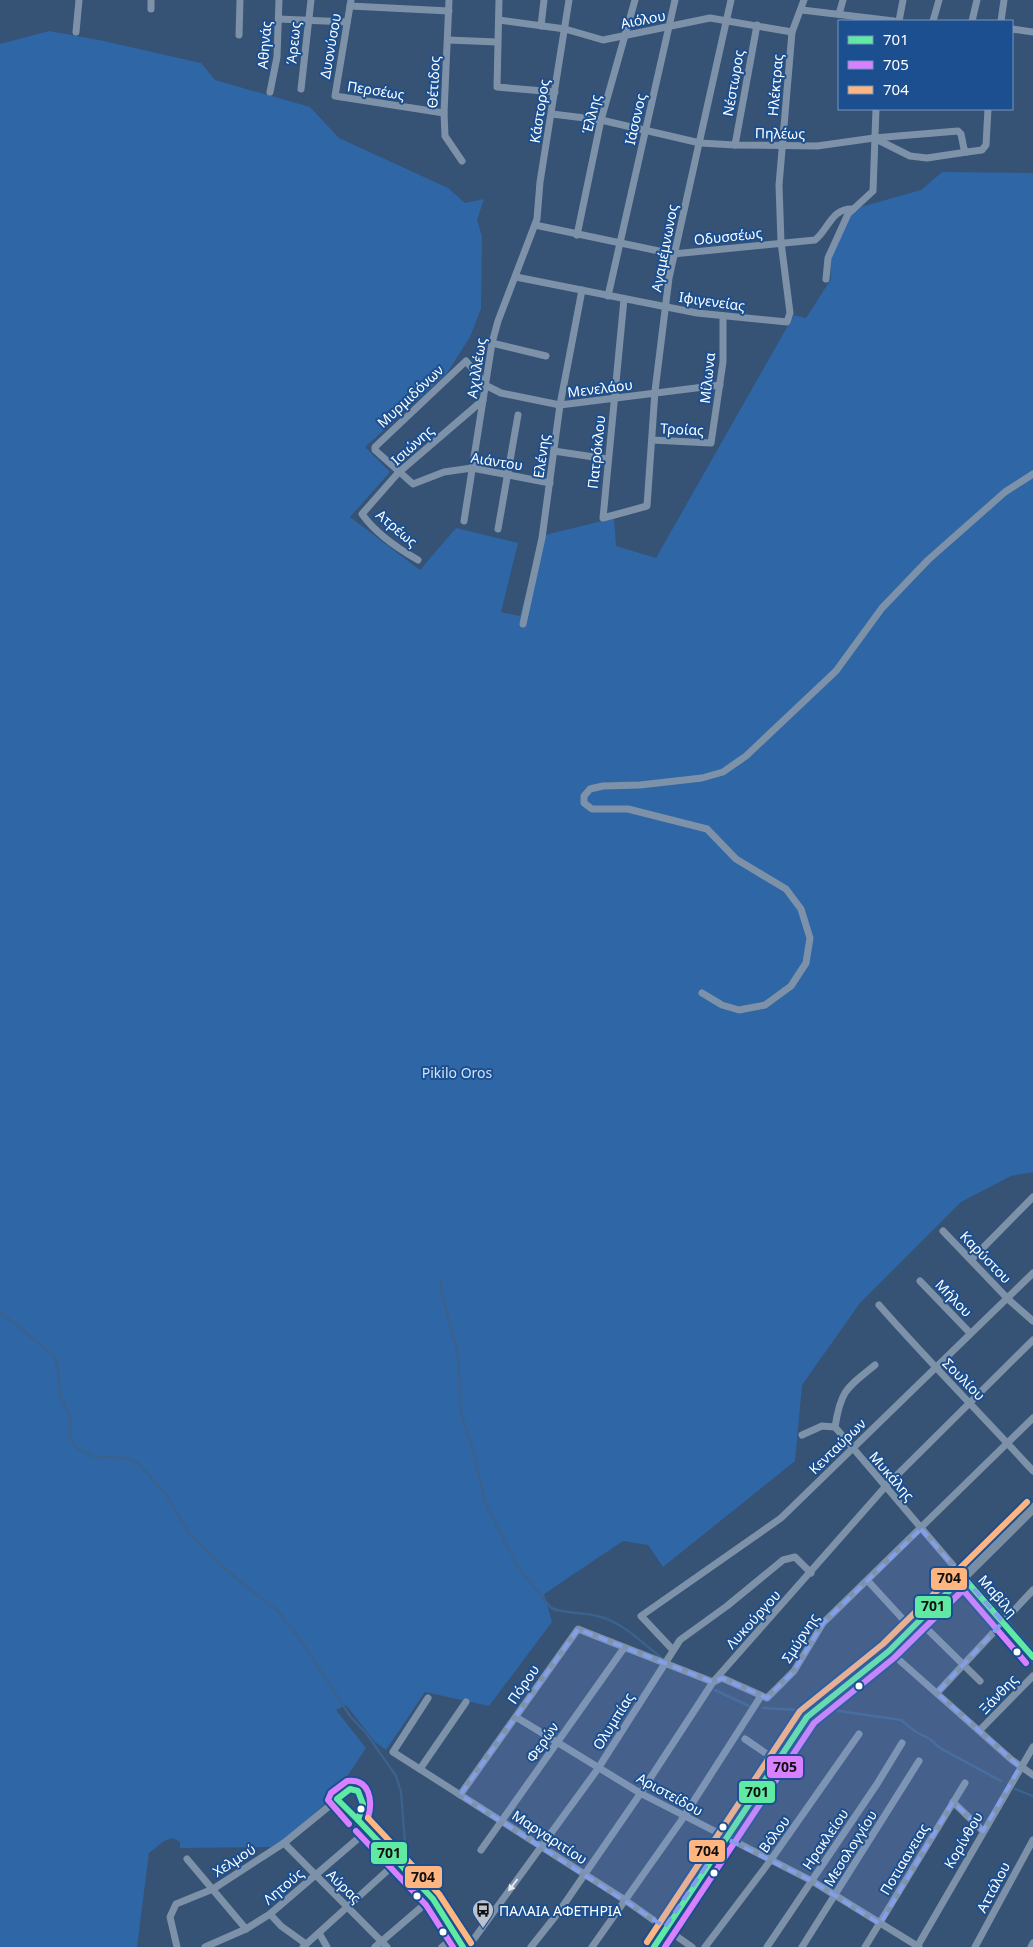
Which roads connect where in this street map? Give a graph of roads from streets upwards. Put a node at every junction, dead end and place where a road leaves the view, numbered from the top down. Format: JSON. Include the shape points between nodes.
{"nodes":[{"id":1,"x":79,"y":0,"type":"edge"},
{"id":2,"x":152,"y":0,"type":"edge"},
{"id":3,"x":240,"y":0,"type":"edge"},
{"id":4,"x":279,"y":0,"type":"edge"},
{"id":5,"x":311,"y":0,"type":"edge"},
{"id":6,"x":449,"y":0,"type":"edge"},
{"id":7,"x":499,"y":0,"type":"edge"},
{"id":8,"x":544,"y":0,"type":"edge"},
{"id":9,"x":569,"y":0,"type":"edge"},
{"id":10,"x":635,"y":0,"type":"edge"},
{"id":11,"x":675,"y":0,"type":"edge"},
{"id":12,"x":731,"y":0,"type":"edge"},
{"id":13,"x":804,"y":0,"type":"edge"},
{"id":14,"x":843,"y":0,"type":"edge"},
{"id":15,"x":903,"y":0,"type":"edge"},
{"id":16,"x":939,"y":0,"type":"edge"},
{"id":17,"x":977,"y":0,"type":"edge"},
{"id":18,"x":1004,"y":0,"type":"edge"},
{"id":19,"x":350,"y":3,"type":"edge"},
{"id":20,"x":151,"y":9,"type":"dead end"},
{"id":21,"x":802,"y":10,"type":"junction"},
{"id":22,"x":449,"y":11,"type":"junction"},
{"id":23,"x":840,"y":14,"type":"junction"},
{"id":24,"x":279,"y":19,"type":"junction"},
{"id":25,"x":308,"y":20,"type":"junction"},
{"id":26,"x":499,"y":20,"type":"junction"},
{"id":27,"x":726,"y":20,"type":"junction"},
{"id":28,"x":880,"y":20,"type":"edge"},
{"id":29,"x":899,"y":20,"type":"edge"},
{"id":30,"x":933,"y":20,"type":"edge"},
{"id":31,"x":972,"y":20,"type":"edge"},
{"id":32,"x":1001,"y":20,"type":"edge"},
{"id":33,"x":347,"y":22,"type":"junction"},
{"id":34,"x":757,"y":25,"type":"junction"},
{"id":35,"x":541,"y":26,"type":"junction"},
{"id":36,"x":668,"y":27,"type":"junction"},
{"id":37,"x":565,"y":29,"type":"junction"},
{"id":38,"x":1013,"y":29,"type":"edge"},
{"id":39,"x":76,"y":32,"type":"dead end"},
{"id":40,"x":792,"y":32,"type":"junction"},
{"id":41,"x":1033,"y":32,"type":"edge"},
{"id":42,"x":239,"y":35,"type":"dead end"},
{"id":43,"x":625,"y":36,"type":"junction"},
{"id":44,"x":448,"y":40,"type":"junction"},
{"id":45,"x":497,"y":42,"type":"junction"},
{"id":46,"x":301,"y":89,"type":"dead end"},
{"id":47,"x":270,"y":92,"type":"dead end"},
{"id":48,"x":555,"y":92,"type":"junction"},
{"id":49,"x":334,"y":96,"type":"joint"},
{"id":50,"x":876,"y":110,"type":"edge"},
{"id":51,"x":988,"y":110,"type":"edge"},
{"id":52,"x":444,"y":113,"type":"junction"},
{"id":53,"x":552,"y":114,"type":"junction"},
{"id":54,"x":602,"y":120,"type":"junction"},
{"id":55,"x":645,"y":131,"type":"junction"},
{"id":56,"x":874,"y":138,"type":"junction"},
{"id":57,"x":700,"y":143,"type":"junction"},
{"id":58,"x":735,"y":145,"type":"junction"},
{"id":59,"x":783,"y":146,"type":"junction"},
{"id":60,"x":967,"y":152,"type":"junction"},
{"id":61,"x":462,"y":160,"type":"dead end"},
{"id":62,"x":853,"y":209,"type":"junction"},
{"id":63,"x":535,"y":226,"type":"junction"},
{"id":64,"x":577,"y":235,"type":"junction"},
{"id":65,"x":782,"y":242,"type":"junction"},
{"id":66,"x":619,"y":244,"type":"junction"},
{"id":67,"x":674,"y":254,"type":"junction"},
{"id":68,"x":516,"y":277,"type":"junction"},
{"id":69,"x":826,"y":279,"type":"dead end"},
{"id":70,"x":582,"y":290,"type":"junction"},
{"id":71,"x":608,"y":296,"type":"junction"},
{"id":72,"x":624,"y":299,"type":"junction"},
{"id":73,"x":665,"y":307,"type":"junction"},
{"id":74,"x":723,"y":316,"type":"junction"},
{"id":75,"x":787,"y":322,"type":"joint"},
{"id":76,"x":492,"y":343,"type":"junction"},
{"id":77,"x":546,"y":356,"type":"dead end"},
{"id":78,"x":466,"y":361,"type":"joint"},
{"id":79,"x":720,"y":385,"type":"junction"},
{"id":80,"x":487,"y":386,"type":"junction"},
{"id":81,"x":655,"y":394,"type":"junction"},
{"id":82,"x":614,"y":397,"type":"junction"},
{"id":83,"x":483,"y":400,"type":"junction"},
{"id":84,"x":560,"y":405,"type":"junction"},
{"id":85,"x":518,"y":415,"type":"dead end"},
{"id":86,"x":652,"y":440,"type":"junction"},
{"id":87,"x":711,"y":443,"type":"joint"},
{"id":88,"x":554,"y":451,"type":"junction"},
{"id":89,"x":607,"y":459,"type":"junction"},
{"id":90,"x":472,"y":468,"type":"junction"},
{"id":91,"x":398,"y":473,"type":"junction"},
{"id":92,"x":1033,"y":474,"type":"edge"},
{"id":93,"x":507,"y":475,"type":"junction"},
{"id":94,"x":550,"y":484,"type":"junction"},
{"id":95,"x":362,"y":514,"type":"joint"},
{"id":96,"x":603,"y":518,"type":"joint"},
{"id":97,"x":464,"y":521,"type":"dead end"},
{"id":98,"x":498,"y":529,"type":"dead end"},
{"id":99,"x":418,"y":560,"type":"dead end"},
{"id":100,"x":523,"y":624,"type":"dead end"},
{"id":101,"x":702,"y":993,"type":"dead end"},
{"id":102,"x":1033,"y":1197,"type":"edge"},
{"id":103,"x":943,"y":1231,"type":"dead end"},
{"id":104,"x":972,"y":1259,"type":"junction"},
{"id":105,"x":1033,"y":1273,"type":"edge"},
{"id":106,"x":920,"y":1281,"type":"dead end"},
{"id":107,"x":1008,"y":1299,"type":"junction"},
{"id":108,"x":879,"y":1306,"type":"dead end"},
{"id":109,"x":1033,"y":1320,"type":"edge"},
{"id":110,"x":970,"y":1333,"type":"junction"},
{"id":111,"x":1033,"y":1340,"type":"edge"},
{"id":112,"x":875,"y":1365,"type":"dead end"},
{"id":113,"x":935,"y":1368,"type":"junction"},
{"id":114,"x":970,"y":1402,"type":"junction"},
{"id":115,"x":1033,"y":1418,"type":"edge"},
{"id":116,"x":835,"y":1427,"type":"junction"},
{"id":117,"x":802,"y":1435,"type":"dead end"},
{"id":118,"x":1008,"y":1444,"type":"junction"},
{"id":119,"x":852,"y":1449,"type":"junction"},
{"id":120,"x":1033,"y":1471,"type":"edge"},
{"id":121,"x":885,"y":1487,"type":"junction"},
{"id":122,"x":1033,"y":1508,"type":"edge"},
{"id":123,"x":921,"y":1529,"type":"junction"},
{"id":124,"x":811,"y":1573,"type":"junction"},
{"id":125,"x":963,"y":1577,"type":"junction"},
{"id":126,"x":868,"y":1581,"type":"junction"},
{"id":127,"x":1033,"y":1590,"type":"edge"},
{"id":128,"x":1003,"y":1622,"type":"junction"},
{"id":129,"x":915,"y":1625,"type":"junction"},
{"id":130,"x":624,"y":1648,"type":"junction"},
{"id":131,"x":673,"y":1650,"type":"junction"},
{"id":132,"x":889,"y":1651,"type":"junction"},
{"id":133,"x":1033,"y":1657,"type":"edge"},
{"id":134,"x":664,"y":1664,"type":"junction"},
{"id":135,"x":963,"y":1664,"type":"junction"},
{"id":136,"x":1033,"y":1676,"type":"edge"},
{"id":137,"x":980,"y":1681,"type":"dead end"},
{"id":138,"x":713,"y":1682,"type":"junction"},
{"id":139,"x":937,"y":1693,"type":"junction"},
{"id":140,"x":761,"y":1696,"type":"junction"},
{"id":141,"x":428,"y":1698,"type":"dead end"},
{"id":142,"x":466,"y":1702,"type":"dead end"},
{"id":143,"x":516,"y":1717,"type":"junction"},
{"id":144,"x":980,"y":1730,"type":"junction"},
{"id":145,"x":860,"y":1734,"type":"dead end"},
{"id":146,"x":745,"y":1739,"type":"dead end"},
{"id":147,"x":557,"y":1742,"type":"junction"},
{"id":148,"x":902,"y":1743,"type":"dead end"},
{"id":149,"x":1033,"y":1747,"type":"edge"},
{"id":150,"x":777,"y":1761,"type":"junction"},
{"id":151,"x":919,"y":1761,"type":"dead end"},
{"id":152,"x":1020,"y":1766,"type":"junction"},
{"id":153,"x":599,"y":1767,"type":"junction"},
{"id":154,"x":420,"y":1769,"type":"junction"},
{"id":155,"x":1033,"y":1775,"type":"edge"},
{"id":156,"x":965,"y":1783,"type":"dead end"},
{"id":157,"x":640,"y":1794,"type":"junction"},
{"id":158,"x":460,"y":1795,"type":"junction"},
{"id":159,"x":337,"y":1799,"type":"junction"},
{"id":160,"x":953,"y":1802,"type":"junction"},
{"id":161,"x":684,"y":1817,"type":"junction"},
{"id":162,"x":502,"y":1821,"type":"junction"},
{"id":163,"x":358,"y":1822,"type":"junction"},
{"id":164,"x":368,"y":1830,"type":"junction"},
{"id":165,"x":983,"y":1831,"type":"junction"},
{"id":166,"x":725,"y":1838,"type":"junction"},
{"id":167,"x":1033,"y":1840,"type":"edge"},
{"id":168,"x":284,"y":1843,"type":"junction"},
{"id":169,"x":542,"y":1847,"type":"junction"},
{"id":170,"x":481,"y":1850,"type":"dead end"},
{"id":171,"x":187,"y":1859,"type":"dead end"},
{"id":172,"x":770,"y":1861,"type":"junction"},
{"id":173,"x":398,"y":1862,"type":"junction"},
{"id":174,"x":585,"y":1874,"type":"junction"},
{"id":175,"x":315,"y":1876,"type":"junction"},
{"id":176,"x":812,"y":1881,"type":"junction"},
{"id":177,"x":213,"y":1889,"type":"junction"},
{"id":178,"x":836,"y":1896,"type":"junction"},
{"id":179,"x":432,"y":1898,"type":"junction"},
{"id":180,"x":625,"y":1900,"type":"junction"},
{"id":181,"x":348,"y":1907,"type":"junction"},
{"id":182,"x":270,"y":1914,"type":"junction"},
{"id":183,"x":880,"y":1924,"type":"junction"},
{"id":184,"x":666,"y":1927,"type":"junction"},
{"id":185,"x":246,"y":1929,"type":"junction"},
{"id":186,"x":319,"y":1933,"type":"junction"},
{"id":187,"x":457,"y":1935,"type":"junction"},
{"id":188,"x":381,"y":1941,"type":"junction"},
{"id":189,"x":1033,"y":1943,"type":"edge"},
{"id":190,"x":304,"y":1946,"type":"edge"},
{"id":191,"x":177,"y":1947,"type":"edge"},
{"id":192,"x":205,"y":1947,"type":"edge"},
{"id":193,"x":327,"y":1947,"type":"edge"},
{"id":194,"x":375,"y":1947,"type":"edge"},
{"id":195,"x":387,"y":1947,"type":"edge"},
{"id":196,"x":442,"y":1947,"type":"edge"},
{"id":197,"x":463,"y":1947,"type":"edge"},
{"id":198,"x":468,"y":1947,"type":"edge"},
{"id":199,"x":531,"y":1947,"type":"edge"},
{"id":200,"x":592,"y":1947,"type":"edge"},
{"id":201,"x":654,"y":1947,"type":"edge"},
{"id":202,"x":692,"y":1947,"type":"edge"},
{"id":203,"x":705,"y":1947,"type":"edge"},
{"id":204,"x":767,"y":1947,"type":"edge"},
{"id":205,"x":802,"y":1947,"type":"edge"},
{"id":206,"x":865,"y":1947,"type":"edge"},
{"id":207,"x":918,"y":1947,"type":"edge"},
{"id":208,"x":975,"y":1947,"type":"edge"},
{"id":209,"x":1031,"y":1947,"type":"edge"}],
"edges":[{"from":1,"to":39,"type":"street"},
{"from":2,"to":20,"type":"street"},
{"from":3,"to":42,"type":"street"},
{"from":4,"to":24,"type":"street","name":"Αθηνάς"},
{"from":5,"to":25,"type":"street","name":"Άρεως"},
{"from":6,"to":22,"type":"street","name":"Θέτιδος"},
{"from":7,"to":26,"type":"street"},
{"from":8,"to":35,"type":"street"},
{"from":9,"to":37,"type":"street","name":"Κάστορος"},
{"from":10,"to":43,"type":"street","name":"Έλλης"},
{"from":11,"to":36,"type":"street","name":"Ιάσονος"},
{"from":12,"to":27,"type":"street","name":"Αγαμέμνωνος"},
{"from":13,"to":21,"type":"street","name":"Ηλέκτρας"},
{"from":14,"to":23,"type":"street"},
{"from":15,"to":29,"type":"street"},
{"from":16,"to":30,"type":"street"},
{"from":17,"to":31,"type":"street"},
{"from":18,"to":32,"type":"street"},
{"from":19,"to":22,"type":"street"},
{"from":19,"to":33,"type":"street","name":"Δυονύσου"},
{"from":21,"to":23,"type":"street"},
{"from":21,"to":40,"type":"street","name":"Ηλέκτρας"},
{"from":22,"to":44,"type":"street","name":"Θέτιδος"},
{"from":23,"to":28,"type":"street"},
{"from":24,"to":25,"type":"street"},
{"from":24,"to":47,"type":"street","name":"Αθηνάς","via":[[277,57]]},
{"from":25,"to":33,"type":"street"},
{"from":25,"to":46,"type":"street","name":"Άρεως"},
{"from":26,"to":35,"type":"street","name":"Αιόλου"},
{"from":26,"to":45,"type":"street"},
{"from":27,"to":34,"type":"street","name":"Αιόλου"},
{"from":27,"to":36,"type":"street","name":"Αιόλου","via":[[710,18]]},
{"from":27,"to":57,"type":"street","name":"Αγαμέμνωνος"},
{"from":33,"to":49,"type":"street","name":"Δυονύσου"},
{"from":34,"to":40,"type":"street","name":"Αιόλου"},
{"from":34,"to":58,"type":"street","name":"Νέστωρος"},
{"from":35,"to":37,"type":"street","name":"Αιόλου"},
{"from":36,"to":43,"type":"street","name":"Αιόλου"},
{"from":36,"to":55,"type":"street","name":"Ιάσονος"},
{"from":37,"to":43,"type":"street","name":"Αιόλου","via":[[603,40]]},
{"from":37,"to":48,"type":"street","name":"Κάστορος"},
{"from":38,"to":41,"type":"street"},
{"from":40,"to":59,"type":"street","name":"Ηλέκτρας"},
{"from":43,"to":54,"type":"street","name":"Έλλης"},
{"from":44,"to":45,"type":"street"},
{"from":44,"to":52,"type":"street","name":"Θέτιδος"},
{"from":45,"to":48,"type":"street","via":[[497,87]]},
{"from":48,"to":53,"type":"street","name":"Κάστορος"},
{"from":49,"to":52,"type":"street","name":"Περσέως"},
{"from":50,"to":56,"type":"street"},
{"from":51,"to":60,"type":"street","via":[[987,140],[982,150]]},
{"from":52,"to":61,"type":"street","name":"Θέτιδος","via":[[445,136]]},
{"from":53,"to":54,"type":"street","name":"Πηλέως"},
{"from":53,"to":63,"type":"street","name":"Κάστορος"},
{"from":54,"to":55,"type":"street","name":"Πηλέως"},
{"from":54,"to":64,"type":"street","name":"Έλλης"},
{"from":55,"to":57,"type":"street","name":"Πηλέως"},
{"from":55,"to":66,"type":"street","name":"Ιάσονος"},
{"from":56,"to":59,"type":"street","name":"Πηλέως","via":[[817,146]]},
{"from":56,"to":60,"type":"street","via":[[910,156],[927,158]]},
{"from":56,"to":60,"type":"street","name":"Πηλέως","via":[[958,131]]},
{"from":56,"to":62,"type":"street","via":[[873,191]]},
{"from":57,"to":58,"type":"street","name":"Πηλέως"},
{"from":57,"to":67,"type":"street","name":"Αγαμέμνωνος"},
{"from":58,"to":59,"type":"street","name":"Πηλέως"},
{"from":59,"to":65,"type":"street","name":"Ηλέκτρας","via":[[779,199]]},
{"from":62,"to":65,"type":"street","name":"Οδυσσέως","via":[[832,216],[815,240]]},
{"from":62,"to":69,"type":"street","via":[[828,258]]},
{"from":63,"to":64,"type":"street","name":"Οδυσσέως"},
{"from":63,"to":68,"type":"street","name":"Αχιλλέως"},
{"from":64,"to":66,"type":"street","name":"Οδυσσέως"},
{"from":65,"to":67,"type":"street","name":"Οδυσσέως"},
{"from":65,"to":75,"type":"street","name":"Ηλέκτρας","via":[[790,313]]},
{"from":66,"to":67,"type":"street","name":"Οδυσσέως"},
{"from":66,"to":71,"type":"street","name":"Ιάσονος"},
{"from":67,"to":73,"type":"street","name":"Αγαμέμνωνος"},
{"from":68,"to":70,"type":"street","name":"Ιφιγενείας"},
{"from":68,"to":76,"type":"street","name":"Αχιλλέως"},
{"from":70,"to":71,"type":"street","name":"Ιφιγενείας"},
{"from":70,"to":84,"type":"street","name":"Ελένης"},
{"from":71,"to":72,"type":"street","name":"Ιφιγενείας"},
{"from":72,"to":73,"type":"street","name":"Ιφιγενείας"},
{"from":72,"to":82,"type":"street","name":"Πατρόκλου"},
{"from":73,"to":74,"type":"street","name":"Ιφιγενείας"},
{"from":73,"to":81,"type":"street","name":"Αγαμέμνωνος"},
{"from":74,"to":75,"type":"street","name":"Ιφιγενείας"},
{"from":74,"to":79,"type":"street","name":"Μίλωνα"},
{"from":76,"to":77,"type":"street"},
{"from":76,"to":80,"type":"street","name":"Αχιλλέως"},
{"from":78,"to":80,"type":"street","name":"Μενελάου"},
{"from":78,"to":91,"type":"street","name":"Μυρμιδόνων","via":[[375,447]]},
{"from":79,"to":81,"type":"street","name":"Μενελάου"},
{"from":79,"to":87,"type":"street","name":"Μίλωνα"},
{"from":80,"to":83,"type":"street","name":"Αχιλλέως"},
{"from":80,"to":84,"type":"street","name":"Μενελάου","via":[[502,393]]},
{"from":81,"to":82,"type":"street","name":"Μενελάου"},
{"from":81,"to":86,"type":"street","name":"Αγαμέμνωνος"},
{"from":82,"to":84,"type":"street","name":"Μενελάου"},
{"from":82,"to":89,"type":"street","name":"Πατρόκλου"},
{"from":83,"to":90,"type":"street","name":"Αχιλλέως"},
{"from":83,"to":91,"type":"street","name":"Ισιώνης"},
{"from":84,"to":88,"type":"street","name":"Ελένης"},
{"from":85,"to":93,"type":"street"},
{"from":86,"to":87,"type":"street","name":"Τροίας"},
{"from":86,"to":96,"type":"street","name":"Αγαμέμνωνος","via":[[647,506]]},
{"from":88,"to":89,"type":"street"},
{"from":88,"to":94,"type":"street","name":"Ελένης"},
{"from":89,"to":96,"type":"street","name":"Πατρόκλου"},
{"from":90,"to":91,"type":"street","name":"Αιάντου","via":[[444,472],[413,484]]},
{"from":90,"to":93,"type":"street","name":"Αιάντου"},
{"from":90,"to":97,"type":"street","name":"Αχιλλέως"},
{"from":91,"to":95,"type":"street","name":"Ισιώνης"},
{"from":92,"to":101,"type":"street","via":[[1005,492],[928,560],[882,608],[836,671],[746,756],[723,772],[702,778],[604,786],[590,789],[584,796],[584,804],[592,809],[628,809],[707,829],[736,859],[786,889],[801,910],[810,938],[806,963],[791,986],[765,1005],[739,1010]]},
{"from":93,"to":94,"type":"street","name":"Αιάντου"},
{"from":93,"to":98,"type":"street"},
{"from":94,"to":100,"type":"street","name":"Ελένης"},
{"from":95,"to":99,"type":"street","name":"Ατρέως","via":[[388,540]]},
{"from":102,"to":104,"type":"street"},
{"from":103,"to":104,"type":"street","name":"Καρύστου"},
{"from":104,"to":107,"type":"street","name":"Καρύστου"},
{"from":105,"to":107,"type":"street","name":"Κενταύρων"},
{"from":106,"to":110,"type":"street","name":"Μήλου"},
{"from":107,"to":109,"type":"street","name":"Καρύστου"},
{"from":107,"to":110,"type":"street","name":"Κενταύρων"},
{"from":108,"to":113,"type":"street","name":"Σουλίου"},
{"from":110,"to":113,"type":"street","name":"Κενταύρων"},
{"from":111,"to":114,"type":"street","name":"Λυκούργου"},
{"from":112,"to":116,"type":"street","via":[[848,1386],[839,1402]]},
{"from":113,"to":114,"type":"street","name":"Σουλίου"},
{"from":113,"to":119,"type":"street","name":"Κενταύρων"},
{"from":114,"to":118,"type":"street","name":"Σουλίου"},
{"from":114,"to":121,"type":"street","name":"Λυκούργου"},
{"from":115,"to":118,"type":"street","name":"Σμύρνης"},
{"from":116,"to":117,"type":"street","via":[[822,1426]]},
{"from":116,"to":119,"type":"street","name":"Μυκάλης"},
{"from":118,"to":120,"type":"street","name":"Σουλίου"},
{"from":118,"to":123,"type":"street","name":"Σμύρνης"},
{"from":119,"to":121,"type":"street","name":"Μυκάλης"},
{"from":119,"to":131,"type":"street","name":"Κενταύρων","via":[[775,1522],[641,1616]]},
{"from":121,"to":123,"type":"street","name":"Μυκάλης"},
{"from":121,"to":124,"type":"street","name":"Λυκούργου"},
{"from":122,"to":125,"type":"street"},
{"from":123,"to":125,"type":"street","name":"Μυκάλης"},
{"from":123,"to":126,"type":"street","name":"Σμύρνης"},
{"from":124,"to":131,"type":"street","name":"Ολυμπίας","via":[[795,1557],[783,1560],[683,1638]]},
{"from":124,"to":138,"type":"street","name":"Λυκούργου"},
{"from":125,"to":128,"type":"street","name":"Μαβίλη"},
{"from":125,"to":129,"type":"street"},
{"from":126,"to":129,"type":"street"},
{"from":126,"to":140,"type":"street","name":"Σμύρνης","via":[[822,1623],[794,1672],[767,1698]]},
{"from":127,"to":128,"type":"street"},
{"from":128,"to":133,"type":"street","name":"Μαβίλη"},
{"from":128,"to":135,"type":"street"},
{"from":129,"to":132,"type":"street"},
{"from":129,"to":135,"type":"street"},
{"from":130,"to":134,"type":"street"},
{"from":130,"to":143,"type":"street","name":"Πόρου","via":[[578,1629]]},
{"from":130,"to":147,"type":"street","name":"Φερών"},
{"from":131,"to":134,"type":"street","name":"Ολυμπίας"},
{"from":132,"to":139,"type":"street"},
{"from":132,"to":150,"type":"street","via":[[807,1717]]},
{"from":134,"to":138,"type":"street"},
{"from":134,"to":153,"type":"street","name":"Ολυμπίας"},
{"from":135,"to":137,"type":"street"},
{"from":135,"to":139,"type":"street"},
{"from":136,"to":144,"type":"street","name":"Ξάνθης"},
{"from":138,"to":140,"type":"street","via":[[722,1678]]},
{"from":138,"to":157,"type":"street","name":"Λυκούργου"},
{"from":139,"to":144,"type":"street"},
{"from":140,"to":161,"type":"street","name":"Σμύρνης"},
{"from":141,"to":154,"type":"street","name":"Μαργαριτίου","via":[[393,1752]]},
{"from":142,"to":154,"type":"street"},
{"from":143,"to":147,"type":"street","name":"Αριστείδου"},
{"from":143,"to":158,"type":"street","name":"Πόρου"},
{"from":144,"to":152,"type":"street"},
{"from":145,"to":172,"type":"street","name":"Βόλου"},
{"from":146,"to":150,"type":"street"},
{"from":147,"to":153,"type":"street","name":"Αριστείδου"},
{"from":147,"to":162,"type":"street","name":"Φερών"},
{"from":148,"to":176,"type":"street","name":"Ηρακλείου"},
{"from":149,"to":152,"type":"street","name":"Κορίνθου"},
{"from":150,"to":166,"type":"street"},
{"from":151,"to":178,"type":"street","name":"Μεσολογγίου"},
{"from":152,"to":155,"type":"street"},
{"from":152,"to":165,"type":"street","name":"Κορίνθου"},
{"from":153,"to":157,"type":"street","name":"Αριστείδου"},
{"from":153,"to":169,"type":"street","name":"Ολυμπίας"},
{"from":154,"to":158,"type":"street","name":"Μαργαριτίου"},
{"from":156,"to":160,"type":"street","name":"Ποτιαανειας"},
{"from":157,"to":161,"type":"street","name":"Αριστείδου"},
{"from":157,"to":174,"type":"street","name":"Λυκούργου"},
{"from":158,"to":162,"type":"street","name":"Μαργαριτίου"},
{"from":159,"to":163,"type":"street"},
{"from":159,"to":163,"type":"street","name":"Χελμού","via":[[350,1789],[358,1791],[363,1804]]},
{"from":159,"to":168,"type":"street","name":"Χελμού"},
{"from":160,"to":165,"type":"street"},
{"from":160,"to":183,"type":"street","name":"Ποτιαανειας"},
{"from":161,"to":166,"type":"street","name":"Αριστείδου"},
{"from":161,"to":180,"type":"street","name":"Σμύρνης"},
{"from":162,"to":169,"type":"street","name":"Μαργαριτίου"},
{"from":162,"to":170,"type":"street","name":"Φερών"},
{"from":163,"to":164,"type":"street"},
{"from":164,"to":173,"type":"street"},
{"from":164,"to":175,"type":"street","name":"Λητούς"},
{"from":165,"to":207,"type":"street","name":"Κορίνθου"},
{"from":166,"to":172,"type":"street","name":"Αριστείδου"},
{"from":166,"to":184,"type":"street"},
{"from":167,"to":208,"type":"street","name":"Αττάλου"},
{"from":168,"to":175,"type":"street","name":"Αύρας"},
{"from":168,"to":177,"type":"street","name":"Χελμού"},
{"from":169,"to":174,"type":"street","name":"Μαργαριτίου"},
{"from":169,"to":198,"type":"street","name":"Ολυμπίας","one_way":true},
{"from":171,"to":177,"type":"street"},
{"from":172,"to":176,"type":"street","name":"Αριστείδου"},
{"from":172,"to":203,"type":"street","name":"Βόλου"},
{"from":173,"to":179,"type":"street"},
{"from":173,"to":181,"type":"street"},
{"from":174,"to":180,"type":"street","name":"Μαργαριτίου"},
{"from":174,"to":199,"type":"street","name":"Λυκούργου"},
{"from":175,"to":181,"type":"street","name":"Αύρας"},
{"from":175,"to":182,"type":"street","name":"Λητούς"},
{"from":176,"to":178,"type":"street","name":"Αριστείδου"},
{"from":176,"to":204,"type":"street","name":"Ηρακλείου"},
{"from":177,"to":185,"type":"street"},
{"from":177,"to":191,"type":"street","name":"Χελμού","via":[[172,1908],[170,1917]]},
{"from":178,"to":183,"type":"street","name":"Αριστείδου"},
{"from":178,"to":205,"type":"street","name":"Μεσολογγίου"},
{"from":179,"to":187,"type":"street"},
{"from":179,"to":188,"type":"street"},
{"from":180,"to":184,"type":"street","name":"Μαργαριτίου"},
{"from":180,"to":200,"type":"street","name":"Σμύρνης"},
{"from":181,"to":186,"type":"street"},
{"from":181,"to":188,"type":"street","name":"Αύρας"},
{"from":182,"to":185,"type":"street","name":"Λητούς"},
{"from":182,"to":190,"type":"street"},
{"from":183,"to":206,"type":"street","name":"Ποτιαανειας"},
{"from":183,"to":207,"type":"street","name":"Αριστείδου"},
{"from":184,"to":201,"type":"street"},
{"from":184,"to":202,"type":"street","name":"Μαργαριτίου"},
{"from":185,"to":192,"type":"street","name":"Λητούς"},
{"from":186,"to":190,"type":"street"},
{"from":186,"to":193,"type":"street"},
{"from":187,"to":196,"type":"street"},
{"from":187,"to":197,"type":"street"},
{"from":188,"to":194,"type":"street"},
{"from":188,"to":195,"type":"street","name":"Αύρας"},
{"from":189,"to":209,"type":"street"}]}
